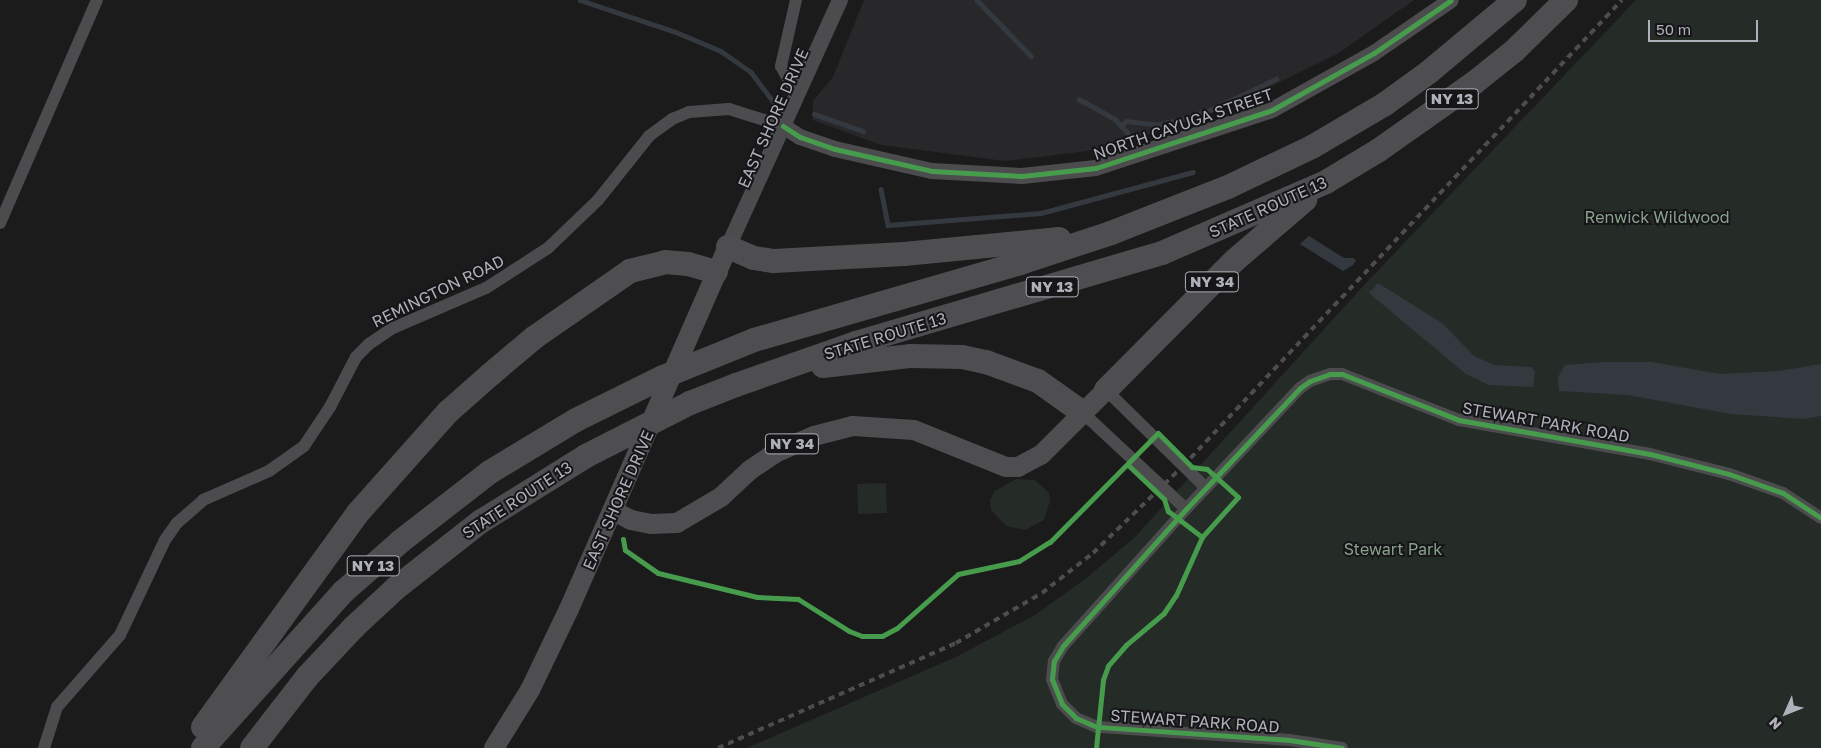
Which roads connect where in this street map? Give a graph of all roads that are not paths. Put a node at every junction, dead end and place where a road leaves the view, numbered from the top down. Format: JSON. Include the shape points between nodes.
{"nodes":[{"id":1,"x":97,"y":0,"type":"edge"},
{"id":2,"x":796,"y":0,"type":"edge"},
{"id":3,"x":840,"y":0,"type":"edge"},
{"id":4,"x":1451,"y":0,"type":"edge"},
{"id":5,"x":1515,"y":0,"type":"edge"},
{"id":6,"x":1566,"y":0,"type":"edge"},
{"id":7,"x":800,"y":88,"type":"junction"},
{"id":8,"x":783,"y":126,"type":"junction"},
{"id":9,"x":1326,"y":182,"type":"junction"},
{"id":10,"x":0,"y":223,"type":"edge"},
{"id":11,"x":1111,"y":233,"type":"junction"},
{"id":12,"x":728,"y":247,"type":"junction"},
{"id":13,"x":716,"y":272,"type":"junction"},
{"id":14,"x":772,"y":373,"type":"junction"},
{"id":15,"x":1106,"y":390,"type":"junction"},
{"id":16,"x":1083,"y":413,"type":"junction"},
{"id":17,"x":1206,"y":488,"type":"junction"},
{"id":18,"x":1186,"y":509,"type":"junction"},
{"id":19,"x":614,"y":511,"type":"junction"},
{"id":20,"x":1821,"y":518,"type":"edge"},
{"id":21,"x":44,"y":748,"type":"edge"},
{"id":22,"x":187,"y":748,"type":"edge"},
{"id":23,"x":203,"y":748,"type":"edge"},
{"id":24,"x":252,"y":748,"type":"edge"},
{"id":25,"x":494,"y":748,"type":"edge"},
{"id":26,"x":1336,"y":748,"type":"edge"},
{"id":27,"x":1342,"y":748,"type":"edge"}],
"edges":[{"from":1,"to":10,"type":"street"},
{"from":2,"to":7,"type":"street","via":[[781,66],[790,83]]},
{"from":3,"to":7,"type":"street","name":"EAST SHORE DRIVE"},
{"from":4,"to":8,"type":"street","name":"NORTH CAYUGA STREET","via":[[1374,53],[1272,110],[1096,168],[1022,176],[932,171],[835,149],[800,137]]},
{"from":5,"to":11,"type":"highway","name":"STATE ROUTE 13","number":"NY 13","via":[[1429,72],[1350,125],[1228,187]]},
{"from":6,"to":9,"type":"highway","name":"STATE ROUTE 13","number":"NY 13","via":[[1514,51],[1466,89]]},
{"from":7,"to":8,"type":"street","name":"EAST SHORE DRIVE"},
{"from":8,"to":12,"type":"street","name":"EAST SHORE DRIVE"},
{"from":8,"to":21,"type":"street","name":"REMINGTON ROAD","via":[[729,109],[689,112],[672,119],[650,136],[598,200],[548,248],[486,288],[393,328],[369,344],[356,357],[330,407],[304,446],[269,471],[203,500],[177,523],[165,540],[120,635],[57,708]]},
{"from":9,"to":14,"type":"highway","name":"STATE ROUTE 13","number":"NY 13","via":[[1162,253],[856,343]]},
{"from":9,"to":15,"type":"highway","number":"NY 34","via":[[1234,261]]},
{"from":11,"to":12,"type":"highway","via":[[914,253],[774,261],[754,258]]},
{"from":11,"to":23,"type":"highway","name":"STATE ROUTE 13","number":"NY 13","via":[[1020,263],[754,340],[663,377],[576,420],[490,472],[401,541],[313,624]]},
{"from":12,"to":13,"type":"main road","name":"EAST SHORE DRIVE"},
{"from":13,"to":19,"type":"main road","name":"EAST SHORE DRIVE"},
{"from":13,"to":22,"type":"highway","via":[[665,262],[630,271],[536,337],[448,412],[357,514]]},
{"from":14,"to":16,"type":"highway","via":[[911,356],[962,357],[1038,381]]},
{"from":14,"to":24,"type":"highway","name":"STATE ROUTE 13","number":"NY 13","via":[[736,385],[631,432],[536,486],[434,556],[354,627],[307,677]]},
{"from":15,"to":16,"type":"main road","number":"NY 34"},
{"from":15,"to":17,"type":"street"},
{"from":16,"to":18,"type":"street"},
{"from":16,"to":19,"type":"main road","number":"NY 34","via":[[1030,463],[1006,468],[914,430],[853,426],[814,436],[777,452],[715,501],[677,523],[651,524],[631,520]]},
{"from":17,"to":18,"type":"street","name":"STEWART PARK ROAD"},
{"from":17,"to":20,"type":"street","name":"STEWART PARK ROAD","via":[[1300,388],[1321,376],[1342,374],[1459,420],[1650,454],[1729,474],[1783,493]]},
{"from":18,"to":26,"type":"street","name":"STEWART PARK ROAD","via":[[1064,646],[1052,670],[1054,691],[1076,718],[1097,727],[1290,740]]},
{"from":19,"to":25,"type":"main road","name":"EAST SHORE DRIVE","via":[[530,690]]},
{"from":26,"to":27,"type":"street","name":"STEWART PARK ROAD"}]}
